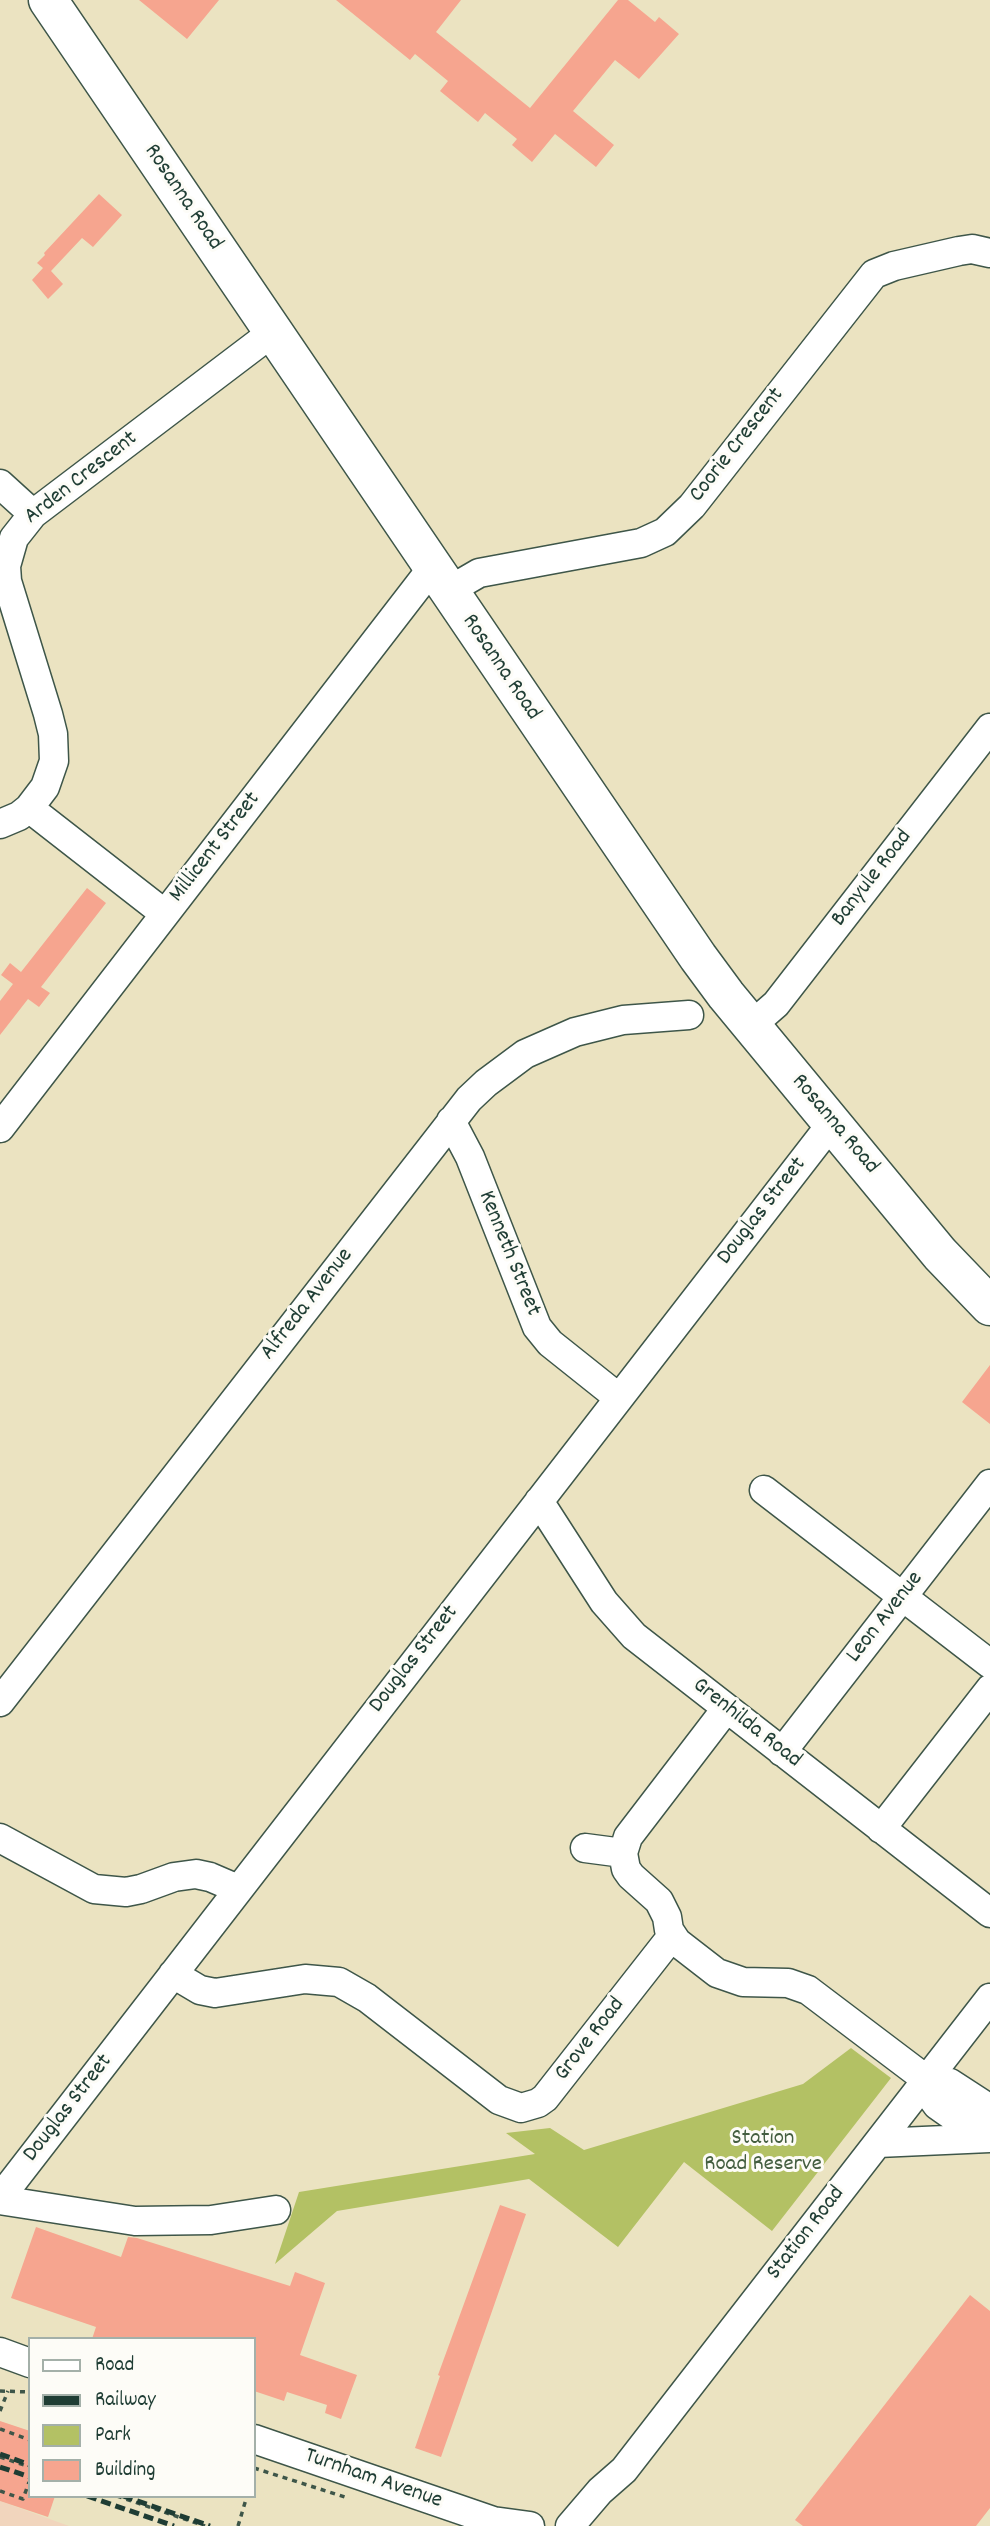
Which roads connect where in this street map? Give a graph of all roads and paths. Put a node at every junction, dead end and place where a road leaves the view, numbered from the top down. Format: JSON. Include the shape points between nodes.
{"nodes":[{"id":1,"x":48,"y":0,"type":"edge"},
{"id":2,"x":990,"y":253,"type":"edge"},
{"id":3,"x":273,"y":332,"type":"junction"},
{"id":4,"x":0,"y":484,"type":"edge"},
{"id":5,"x":33,"y":514,"type":"junction"},
{"id":6,"x":440,"y":580,"type":"junction"},
{"id":7,"x":990,"y":728,"type":"edge"},
{"id":8,"x":30,"y":808,"type":"junction"},
{"id":9,"x":0,"y":824,"type":"edge"},
{"id":10,"x":166,"y":914,"type":"junction"},
{"id":11,"x":689,"y":1015,"type":"dead end"},
{"id":12,"x":752,"y":1025,"type":"junction"},
{"id":13,"x":451,"y":1121,"type":"junction"},
{"id":14,"x":832,"y":1123,"type":"junction"},
{"id":15,"x":0,"y":1128,"type":"edge"},
{"id":16,"x":990,"y":1306,"type":"edge"},
{"id":17,"x":619,"y":1398,"type":"junction"},
{"id":18,"x":990,"y":1484,"type":"edge"},
{"id":19,"x":764,"y":1490,"type":"dead end"},
{"id":20,"x":539,"y":1501,"type":"junction"},
{"id":21,"x":902,"y":1596,"type":"junction"},
{"id":22,"x":990,"y":1664,"type":"edge"},
{"id":23,"x":990,"y":1689,"type":"edge"},
{"id":24,"x":0,"y":1702,"type":"edge"},
{"id":25,"x":726,"y":1709,"type":"junction"},
{"id":26,"x":782,"y":1752,"type":"junction"},
{"id":27,"x":881,"y":1829,"type":"junction"},
{"id":28,"x":0,"y":1838,"type":"edge"},
{"id":29,"x":585,"y":1848,"type":"dead end"},
{"id":30,"x":623,"y":1853,"type":"junction"},
{"id":31,"x":231,"y":1897,"type":"junction"},
{"id":32,"x":990,"y":1913,"type":"edge"},
{"id":33,"x":672,"y":1936,"type":"junction"},
{"id":34,"x":178,"y":1967,"type":"junction"},
{"id":35,"x":990,"y":1998,"type":"edge"},
{"id":36,"x":927,"y":2080,"type":"junction"},
{"id":37,"x":990,"y":2109,"type":"edge"},
{"id":38,"x":990,"y":2137,"type":"edge"},
{"id":39,"x":878,"y":2143,"type":"junction"},
{"id":40,"x":0,"y":2199,"type":"edge"},
{"id":41,"x":276,"y":2210,"type":"dead end"},
{"id":42,"x":0,"y":2352,"type":"edge"},
{"id":43,"x":28,"y":2361,"type":"edge"},
{"id":44,"x":0,"y":2391,"type":"edge"},
{"id":45,"x":8,"y":2391,"type":"junction"},
{"id":46,"x":28,"y":2392,"type":"edge"},
{"id":47,"x":0,"y":2411,"type":"edge"},
{"id":48,"x":0,"y":2430,"type":"edge"},
{"id":49,"x":28,"y":2439,"type":"edge"},
{"id":50,"x":256,"y":2440,"type":"edge"},
{"id":51,"x":0,"y":2457,"type":"edge"},
{"id":52,"x":28,"y":2466,"type":"edge"},
{"id":53,"x":28,"y":2485,"type":"edge"},
{"id":54,"x":0,"y":2491,"type":"edge"},
{"id":55,"x":123,"y":2498,"type":"edge"},
{"id":56,"x":246,"y":2498,"type":"edge"},
{"id":57,"x":498,"y":2523,"type":"edge"},
{"id":58,"x":205,"y":2526,"type":"edge"},
{"id":59,"x":238,"y":2526,"type":"edge"},
{"id":60,"x":530,"y":2526,"type":"edge"},
{"id":61,"x":577,"y":2526,"type":"edge"}],
"edges":[{"from":1,"to":3,"type":"highway","name":"Rosanna Road"},
{"from":2,"to":6,"type":"street","name":"Coorie Crescent","via":[[959,251],[874,274],[692,506],[665,532],[641,543]]},
{"from":3,"to":5,"type":"street","name":"Arden Crescent"},
{"from":3,"to":6,"type":"highway","name":"Rosanna Road"},
{"from":4,"to":5,"type":"street"},
{"from":5,"to":8,"type":"street","name":"Arden Crescent","via":[[14,538],[6,566],[54,748],[51,774]]},
{"from":6,"to":10,"type":"street","name":"Millicent Street"},
{"from":6,"to":12,"type":"highway","name":"Rosanna Road","via":[[656,898]]},
{"from":7,"to":12,"type":"street","name":"Banyule Road","via":[[776,1004]]},
{"from":8,"to":9,"type":"street","name":"Arden Crescent"},
{"from":8,"to":10,"type":"street"},
{"from":10,"to":15,"type":"street","name":"Millicent Street"},
{"from":11,"to":13,"type":"street","name":"Alfreda Avenue","via":[[624,1020],[549,1042],[486,1083]]},
{"from":12,"to":14,"type":"highway","name":"Rosanna Road"},
{"from":13,"to":17,"type":"street","name":"Kenneth Street","via":[[470,1157],[537,1327],[550,1343]]},
{"from":13,"to":24,"type":"street","name":"Alfreda Avenue"},
{"from":14,"to":16,"type":"highway","name":"Rosanna Road","via":[[940,1254]]},
{"from":14,"to":17,"type":"street","name":"Douglas Street"},
{"from":17,"to":20,"type":"street","name":"Douglas Street"},
{"from":18,"to":21,"type":"street","name":"Leon Avenue"},
{"from":19,"to":21,"type":"street"},
{"from":20,"to":25,"type":"street","name":"Grenhilda Road","via":[[613,1614]]},
{"from":20,"to":31,"type":"street","name":"Douglas Street"},
{"from":21,"to":22,"type":"street"},
{"from":21,"to":26,"type":"street","name":"Leon Avenue"},
{"from":23,"to":27,"type":"street"},
{"from":25,"to":26,"type":"street","name":"Grenhilda Road"},
{"from":25,"to":30,"type":"street","via":[[632,1830]]},
{"from":26,"to":27,"type":"street","name":"Grenhilda Road"},
{"from":27,"to":32,"type":"street","name":"Grenhilda Road"},
{"from":28,"to":31,"type":"street","via":[[94,1889],[126,1892],[174,1877],[203,1875]]},
{"from":29,"to":30,"type":"street"},
{"from":30,"to":33,"type":"street","via":[[631,1876],[659,1901]]},
{"from":31,"to":34,"type":"street","name":"Douglas Street"},
{"from":33,"to":34,"type":"street","name":"Grove Road","via":[[545,2098],[521,2108],[499,2101],[367,1998],[339,1982],[305,1979],[229,1990]]},
{"from":33,"to":36,"type":"street","via":[[724,1977],[788,1983],[808,1990]]},
{"from":34,"to":40,"type":"street","name":"Douglas Street"},
{"from":35,"to":36,"type":"street","name":"Station Road"},
{"from":36,"to":37,"type":"street","via":[[950,2083]]},
{"from":36,"to":38,"type":"street","via":[[937,2105]]},
{"from":36,"to":39,"type":"street","name":"Station Road"},
{"from":38,"to":39,"type":"street"},
{"from":39,"to":61,"type":"street","name":"Station Road","via":[[624,2470],[600,2491]]},
{"from":40,"to":41,"type":"street","via":[[135,2221],[211,2220]]},
{"from":42,"to":43,"type":"street"},
{"from":44,"to":45,"type":"path"},
{"from":45,"to":46,"type":"path"},
{"from":45,"to":47,"type":"path"},
{"from":48,"to":49,"type":"path"},
{"from":50,"to":57,"type":"street","name":"Turnham Avenue"},
{"from":51,"to":52,"type":"path"},
{"from":53,"to":54,"type":"path","via":[[23,2499]]},
{"from":55,"to":58,"type":"path"},
{"from":56,"to":59,"type":"path"},
{"from":57,"to":60,"type":"street","name":"Turnham Avenue"}]}
